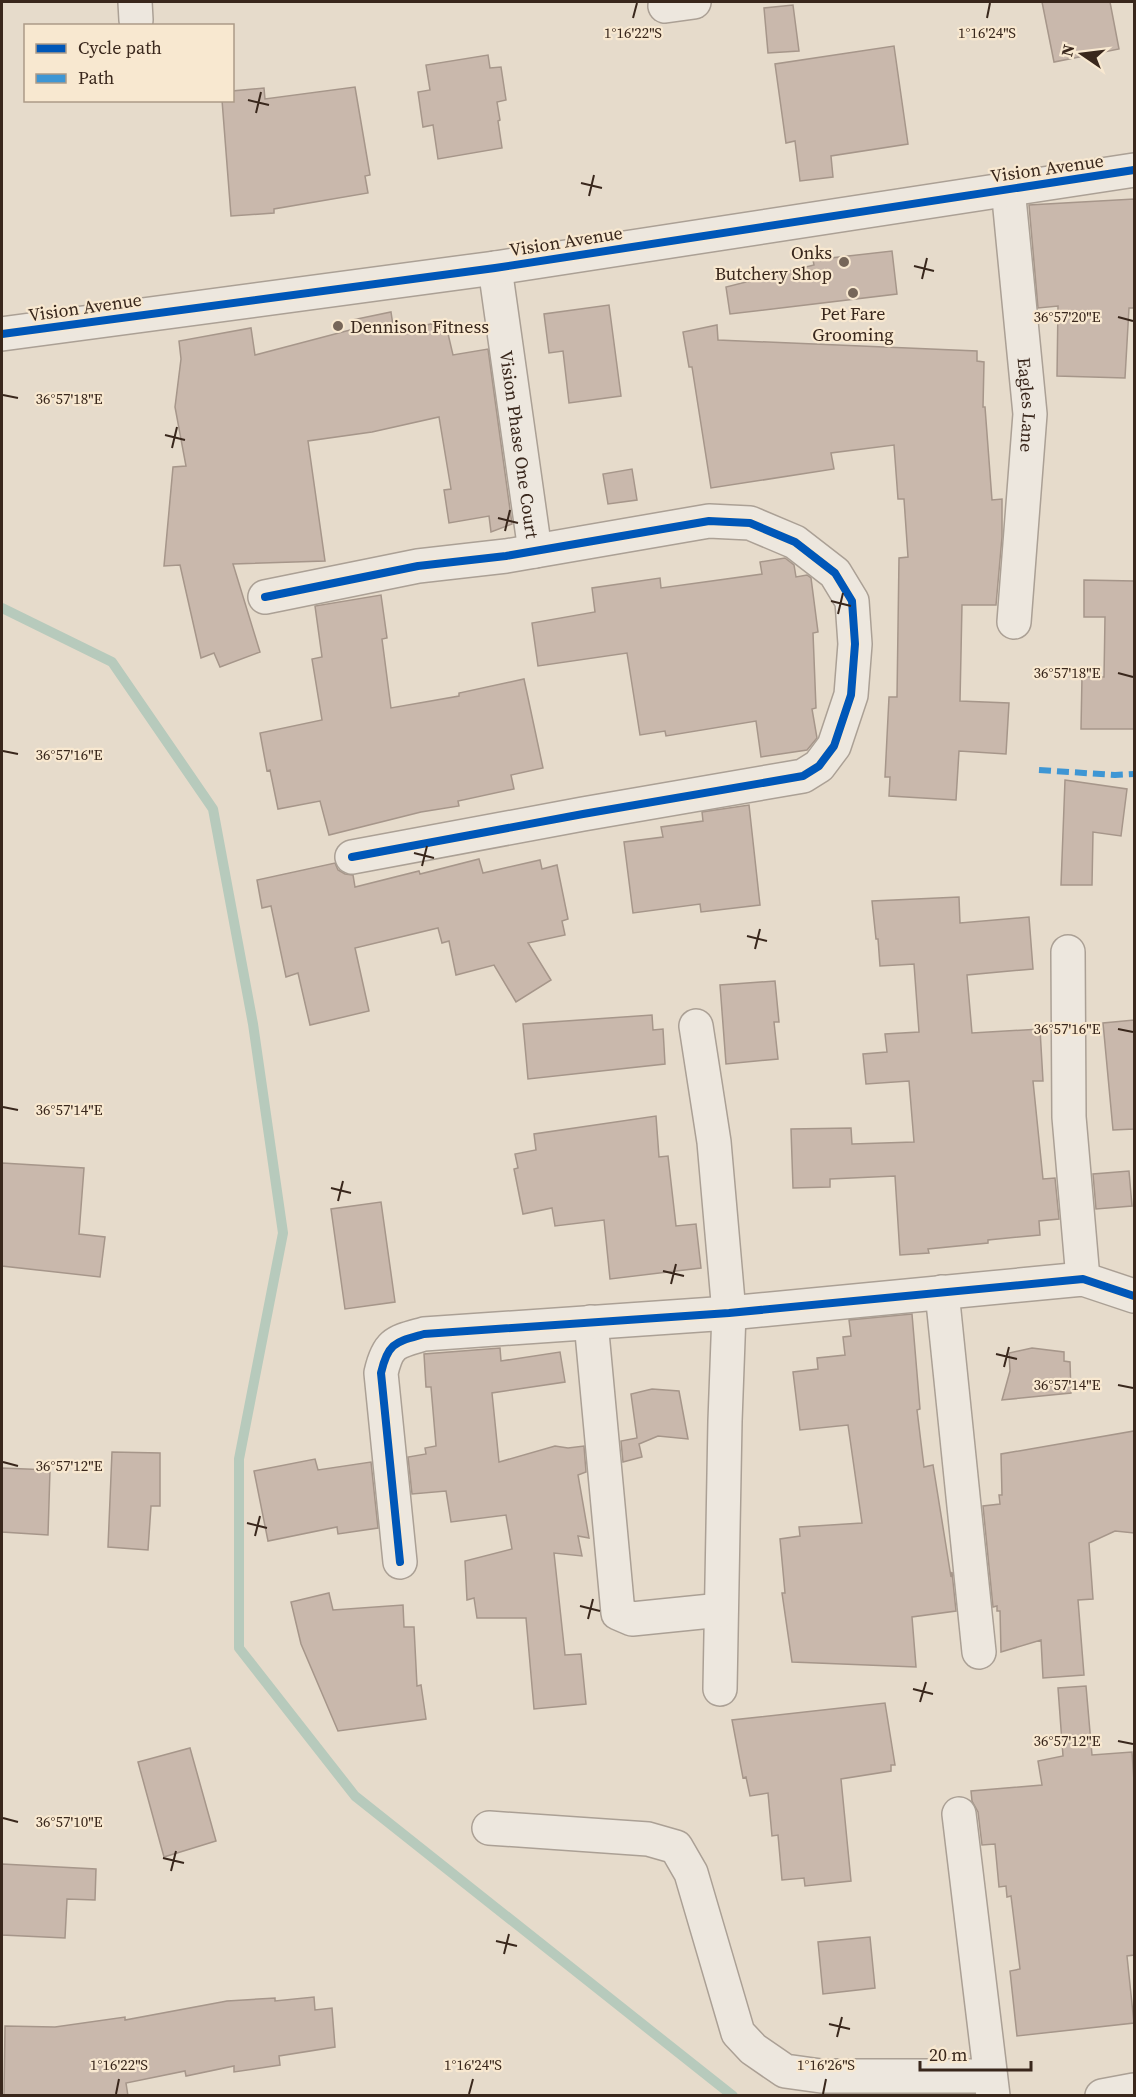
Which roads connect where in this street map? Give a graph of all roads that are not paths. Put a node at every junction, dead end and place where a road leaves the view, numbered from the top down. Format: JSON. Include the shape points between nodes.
{"nodes":[{"id":1,"x":1134,"y":170,"type":"edge"},
{"id":2,"x":1008,"y":189,"type":"junction"},
{"id":3,"x":495,"y":267,"type":"junction"},
{"id":4,"x":2,"y":334,"type":"edge"},
{"id":5,"x":535,"y":551,"type":"junction"},
{"id":6,"x":265,"y":597,"type":"dead end"},
{"id":7,"x":1014,"y":622,"type":"dead end"},
{"id":8,"x":352,"y":857,"type":"dead end"},
{"id":9,"x":1068,"y":952,"type":"dead end"},
{"id":10,"x":696,"y":1026,"type":"dead end"},
{"id":11,"x":1083,"y":1279,"type":"junction"},
{"id":12,"x":942,"y":1292,"type":"junction"},
{"id":13,"x":1134,"y":1296,"type":"edge"},
{"id":14,"x":729,"y":1313,"type":"junction"},
{"id":15,"x":591,"y":1322,"type":"junction"},
{"id":16,"x":400,"y":1562,"type":"dead end"},
{"id":17,"x":721,"y":1610,"type":"junction"},
{"id":18,"x":979,"y":1652,"type":"dead end"},
{"id":19,"x":720,"y":1689,"type":"dead end"},
{"id":20,"x":959,"y":1814,"type":"dead end"},
{"id":21,"x":489,"y":1828,"type":"dead end"},
{"id":22,"x":991,"y":2086,"type":"edge"},
{"id":23,"x":1134,"y":2090,"type":"edge"},
{"id":24,"x":1102,"y":2096,"type":"edge"}],
"edges":[{"from":1,"to":2,"type":"street","name":"Vision Avenue"},
{"from":2,"to":3,"type":"street","name":"Vision Avenue"},
{"from":2,"to":7,"type":"street","name":"Eagles Lane","via":[[1030,414]]},
{"from":3,"to":4,"type":"street","name":"Vision Avenue"},
{"from":3,"to":5,"type":"street","name":"Vision Phase One Court"},
{"from":5,"to":6,"type":"street","via":[[418,566]]},
{"from":5,"to":8,"type":"street","via":[[709,521],[750,523],[795,542],[835,573],[852,601],[855,644],[851,695],[834,746],[819,766],[803,776]]},
{"from":9,"to":11,"type":"street","via":[[1069,1117]]},
{"from":10,"to":14,"type":"street","via":[[714,1142]]},
{"from":11,"to":12,"type":"street"},
{"from":11,"to":13,"type":"street"},
{"from":12,"to":14,"type":"street"},
{"from":12,"to":18,"type":"street"},
{"from":14,"to":15,"type":"street"},
{"from":14,"to":17,"type":"street"},
{"from":15,"to":16,"type":"street","via":[[424,1334],[396,1342],[385,1357],[381,1373]]},
{"from":15,"to":17,"type":"street","via":[[618,1613],[632,1619]]},
{"from":17,"to":19,"type":"street"},
{"from":20,"to":22,"type":"street"},
{"from":21,"to":22,"type":"street","via":[[648,1839],[676,1847],[691,1873],[738,2033],[753,2049],[785,2071]]},
{"from":23,"to":24,"type":"street"}]}
